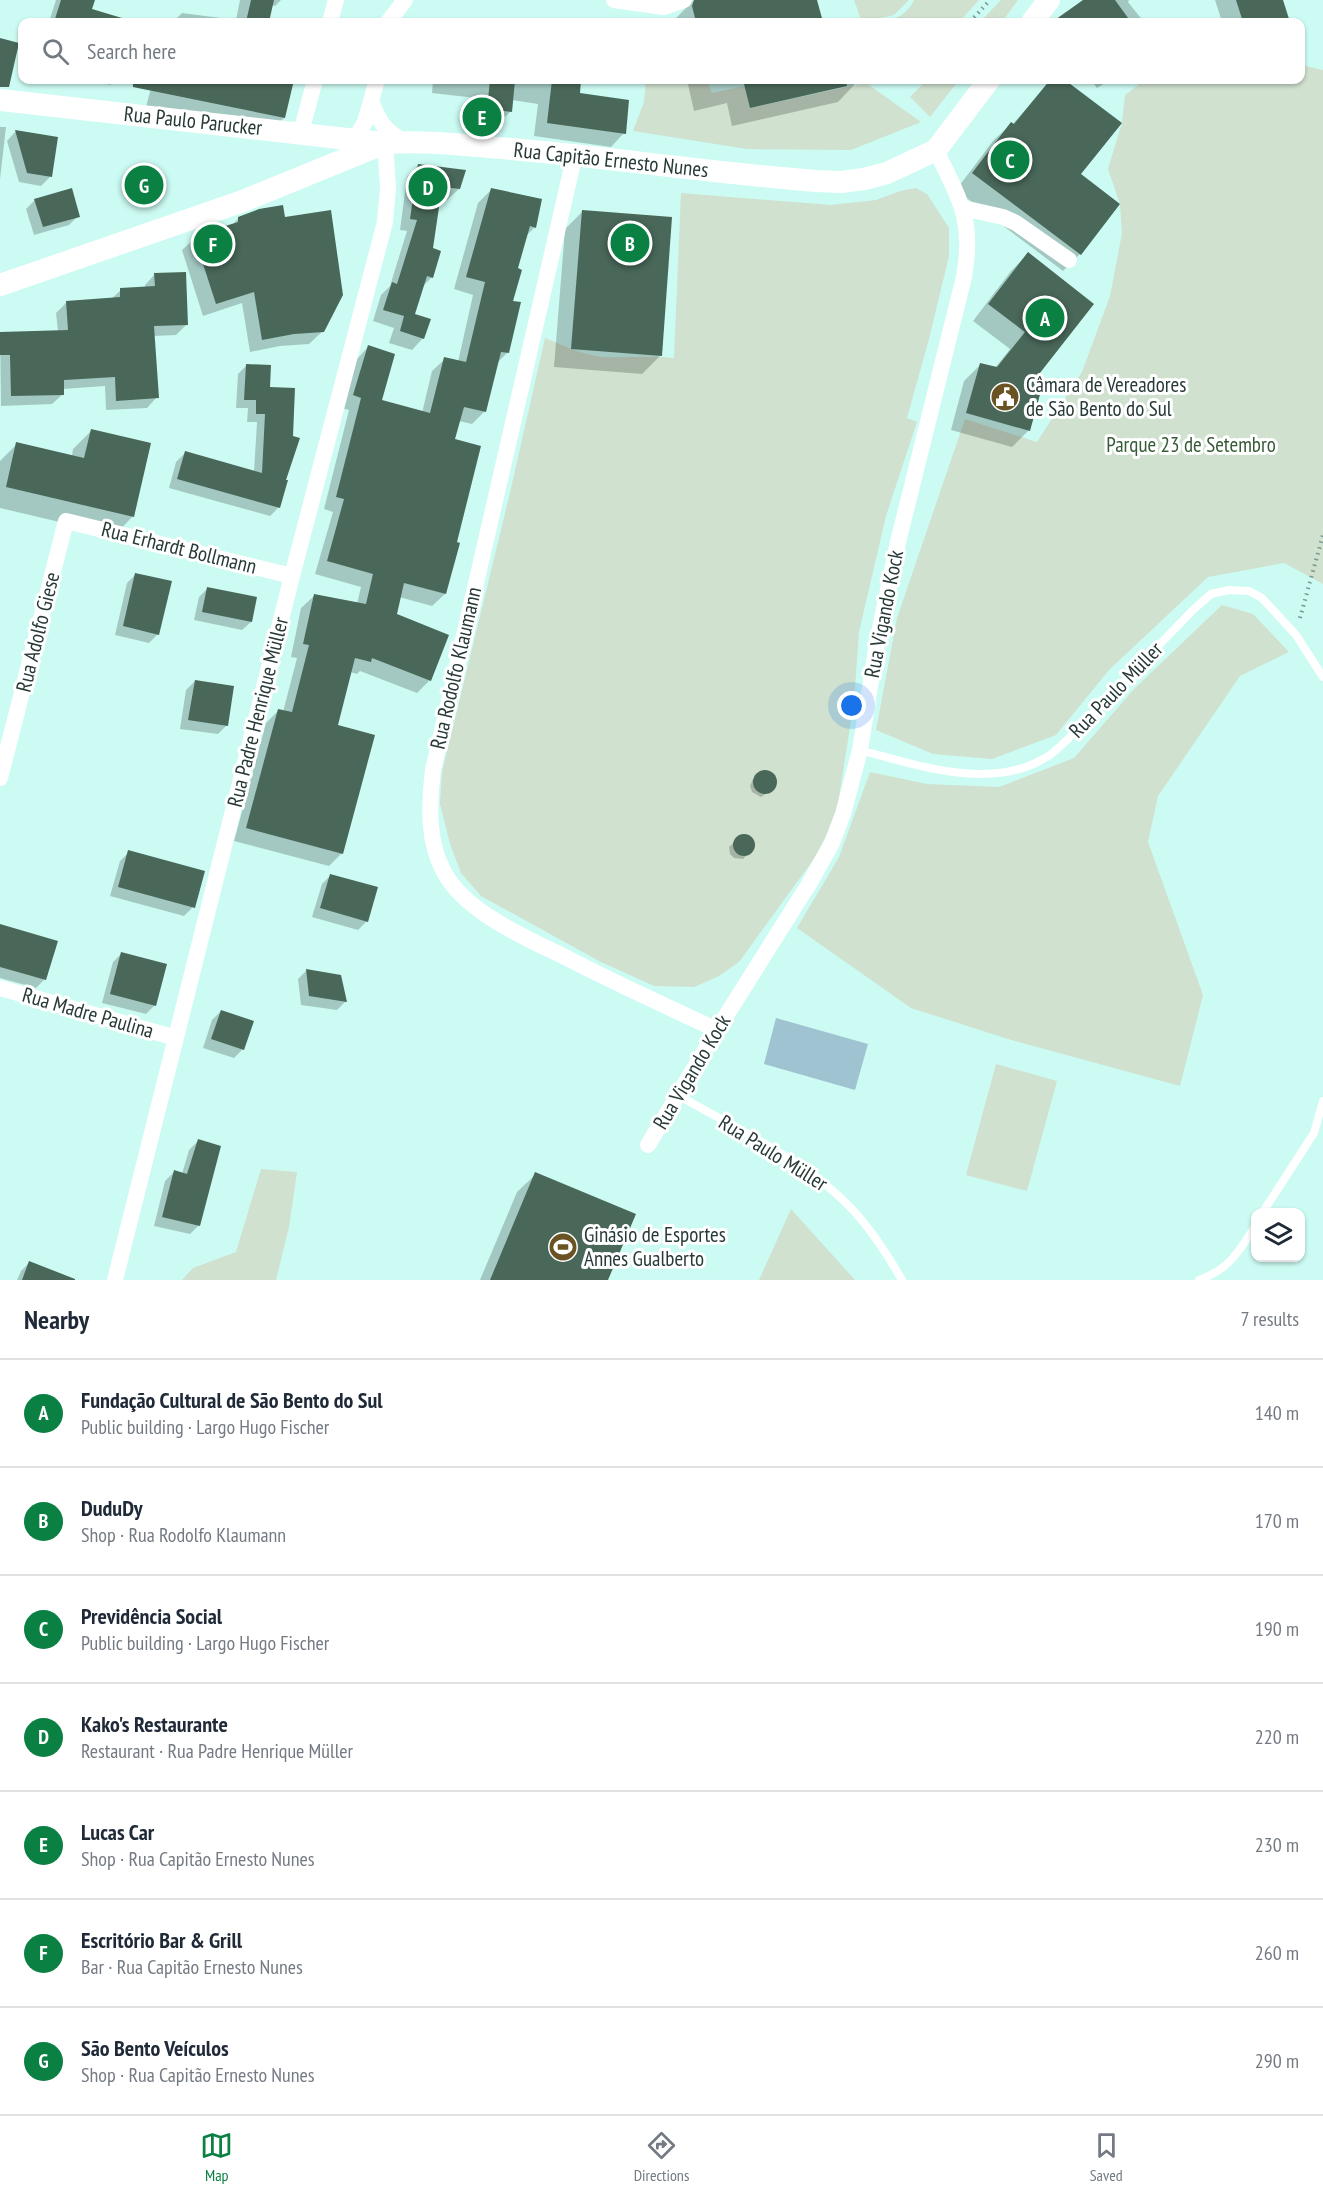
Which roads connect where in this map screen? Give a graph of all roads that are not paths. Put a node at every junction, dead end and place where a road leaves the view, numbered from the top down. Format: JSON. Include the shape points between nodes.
{"nodes":[{"id":1,"x":336,"y":0,"type":"edge"},
{"id":2,"x":405,"y":0,"type":"edge"},
{"id":3,"x":614,"y":0,"type":"edge"},
{"id":4,"x":684,"y":0,"type":"edge"},
{"id":5,"x":1049,"y":0,"type":"edge"},
{"id":6,"x":331,"y":18,"type":"edge"},
{"id":7,"x":391,"y":18,"type":"edge"},
{"id":8,"x":1035,"y":18,"type":"edge"},
{"id":9,"x":314,"y":84,"type":"edge"},
{"id":10,"x":376,"y":84,"type":"edge"},
{"id":11,"x":986,"y":84,"type":"edge"},
{"id":12,"x":0,"y":99,"type":"edge"},
{"id":13,"x":372,"y":103,"type":"junction"},
{"id":14,"x":301,"y":132,"type":"junction"},
{"id":15,"x":355,"y":140,"type":"junction"},
{"id":16,"x":395,"y":142,"type":"junction"},
{"id":17,"x":936,"y":150,"type":"junction"},
{"id":18,"x":575,"y":154,"type":"junction"},
{"id":19,"x":342,"y":162,"type":"junction"},
{"id":20,"x":305,"y":176,"type":"junction"},
{"id":21,"x":963,"y":208,"type":"junction"},
{"id":22,"x":1069,"y":260,"type":"dead end"},
{"id":23,"x":0,"y":285,"type":"edge"},
{"id":24,"x":66,"y":521,"type":"joint"},
{"id":25,"x":291,"y":576,"type":"junction"},
{"id":26,"x":1323,"y":677,"type":"edge"},
{"id":27,"x":860,"y":750,"type":"junction"},
{"id":28,"x":0,"y":778,"type":"edge"},
{"id":29,"x":0,"y":988,"type":"edge"},
{"id":30,"x":717,"y":1030,"type":"junction"},
{"id":31,"x":176,"y":1038,"type":"junction"},
{"id":32,"x":678,"y":1095,"type":"junction"},
{"id":33,"x":1323,"y":1101,"type":"edge"},
{"id":34,"x":648,"y":1145,"type":"dead end"},
{"id":35,"x":1266,"y":1208,"type":"edge"},
{"id":36,"x":1251,"y":1232,"type":"edge"},
{"id":37,"x":115,"y":1280,"type":"edge"},
{"id":38,"x":902,"y":1280,"type":"edge"},
{"id":39,"x":1199,"y":1280,"type":"edge"}],
"edges":[{"from":1,"to":6,"type":"street"},
{"from":2,"to":7,"type":"street"},
{"from":3,"to":4,"type":"street","via":[[664,7]]},
{"from":5,"to":8,"type":"main road"},
{"from":9,"to":14,"type":"street"},
{"from":10,"to":13,"type":"street"},
{"from":11,"to":17,"type":"main road","name":"Rua Capitão Ernesto Nunes"},
{"from":12,"to":14,"type":"main road","name":"Rua Paulo Parucker"},
{"from":13,"to":15,"type":"street"},
{"from":13,"to":16,"type":"street"},
{"from":14,"to":15,"type":"main road","name":"Rua Paulo Parucker"},
{"from":14,"to":20,"type":"main road","via":[[317,151]]},
{"from":15,"to":16,"type":"main road","name":"Rua Paulo Parucker"},
{"from":15,"to":19,"type":"street"},
{"from":16,"to":18,"type":"main road","name":"Rua Capitão Ernesto Nunes"},
{"from":16,"to":19,"type":"main road","name":"Rua Capitão Ernesto Nunes"},
{"from":16,"to":25,"type":"street","name":"Rua Padre Henrique Müller","via":[[385,222]]},
{"from":17,"to":18,"type":"main road","name":"Rua Capitão Ernesto Nunes","via":[[887,173],[841,182]]},
{"from":17,"to":21,"type":"street","name":"Rua Vigando Kock"},
{"from":18,"to":30,"type":"street","name":"Rua Rodolfo Klaumann","via":[[438,748],[430,796],[430,826],[444,873],[460,894],[488,915],[531,940]]},
{"from":19,"to":20,"type":"main road","name":"Rua Capitão Ernesto Nunes"},
{"from":20,"to":23,"type":"main road","name":"Rua Capitão Ernesto Nunes"},
{"from":21,"to":22,"type":"street","via":[[1016,223]]},
{"from":21,"to":27,"type":"street","name":"Rua Vigando Kock","via":[[968,232],[964,277],[898,542]]},
{"from":24,"to":25,"type":"street","name":"Rua Erhardt Bollmann"},
{"from":24,"to":28,"type":"street","name":"Rua Adolfo Giese"},
{"from":25,"to":31,"type":"street","name":"Rua Padre Henrique Müller"},
{"from":26,"to":27,"type":"lane","name":"Rua Paulo Müller","via":[[1296,635],[1262,598],[1249,591],[1228,590],[1211,594],[1192,611],[1046,758],[1004,772],[953,773]]},
{"from":27,"to":30,"type":"street","name":"Rua Vigando Kock","via":[[852,787],[832,843]]},
{"from":29,"to":31,"type":"street","name":"Rua Madre Paulina"},
{"from":30,"to":32,"type":"street","name":"Rua Vigando Kock"},
{"from":31,"to":37,"type":"street","name":"Rua Padre Henrique Müller"},
{"from":32,"to":34,"type":"street","name":"Rua Vigando Kock"},
{"from":32,"to":38,"type":"lane","name":"Rua Paulo Müller","via":[[781,1155],[832,1190],[877,1238]]},
{"from":33,"to":35,"type":"lane","via":[[1314,1133]]},
{"from":36,"to":39,"type":"lane","via":[[1230,1263]]}]}
